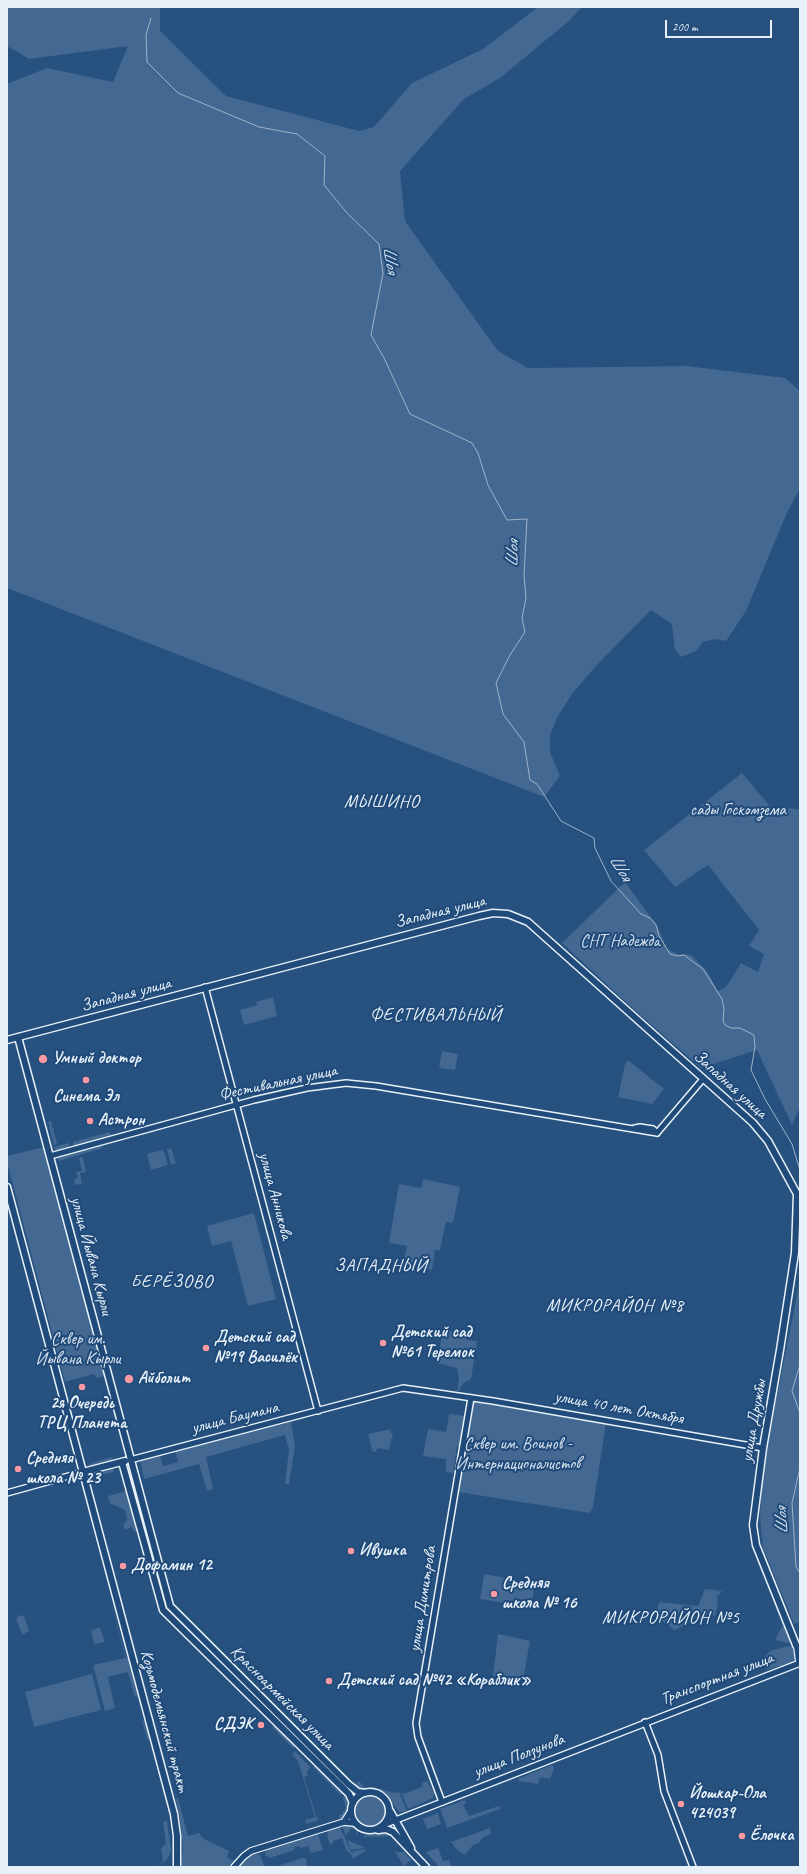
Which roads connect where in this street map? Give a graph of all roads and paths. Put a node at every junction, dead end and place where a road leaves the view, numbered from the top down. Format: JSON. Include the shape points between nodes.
{"nodes":[{"id":1,"x":205,"y":988,"type":"junction"},
{"id":2,"x":18,"y":1037,"type":"junction"},
{"id":3,"x":7,"y":1040,"type":"edge"},
{"id":4,"x":703,"y":1079,"type":"junction"},
{"id":5,"x":236,"y":1105,"type":"junction"},
{"id":6,"x":50,"y":1156,"type":"junction"},
{"id":7,"x":7,"y":1187,"type":"edge"},
{"id":8,"x":799,"y":1192,"type":"edge"},
{"id":9,"x":471,"y":1398,"type":"junction"},
{"id":10,"x":318,"y":1411,"type":"junction"},
{"id":11,"x":763,"y":1448,"type":"junction"},
{"id":12,"x":130,"y":1460,"type":"junction"},
{"id":13,"x":122,"y":1462,"type":"junction"},
{"id":14,"x":83,"y":1472,"type":"junction"},
{"id":15,"x":7,"y":1493,"type":"edge"},
{"id":16,"x":148,"y":1526,"type":"junction"},
{"id":17,"x":140,"y":1529,"type":"junction"},
{"id":18,"x":181,"y":1618,"type":"junction"},
{"id":19,"x":175,"y":1624,"type":"junction"},
{"id":20,"x":796,"y":1645,"type":"junction"},
{"id":21,"x":800,"y":1651,"type":"edge"},
{"id":22,"x":800,"y":1663,"type":"edge"},
{"id":23,"x":236,"y":1672,"type":"junction"},
{"id":24,"x":231,"y":1678,"type":"junction"},
{"id":25,"x":252,"y":1687,"type":"junction"},
{"id":26,"x":246,"y":1693,"type":"junction"},
{"id":27,"x":645,"y":1722,"type":"junction"},
{"id":28,"x":365,"y":1793,"type":"junction"},
{"id":29,"x":442,"y":1802,"type":"junction"},
{"id":30,"x":353,"y":1803,"type":"junction"},
{"id":31,"x":389,"y":1809,"type":"junction"},
{"id":32,"x":351,"y":1811,"type":"junction"},
{"id":33,"x":404,"y":1817,"type":"junction"},
{"id":34,"x":394,"y":1821,"type":"junction"},
{"id":35,"x":344,"y":1822,"type":"junction"},
{"id":36,"x":354,"y":1823,"type":"junction"},
{"id":37,"x":383,"y":1825,"type":"junction"},
{"id":38,"x":376,"y":1830,"type":"junction"},
{"id":39,"x":400,"y":1831,"type":"junction"},
{"id":40,"x":416,"y":1856,"type":"junction"},
{"id":41,"x":177,"y":1867,"type":"edge"},
{"id":42,"x":234,"y":1867,"type":"edge"},
{"id":43,"x":426,"y":1867,"type":"edge"},
{"id":44,"x":693,"y":1867,"type":"edge"}],
"edges":[{"from":1,"to":2,"type":"main road","name":"Западная улица"},
{"from":1,"to":4,"type":"main road","name":"Западная улица","via":[[479,916],[493,913],[508,914],[522,918],[536,928]]},
{"from":1,"to":5,"type":"street","name":"улица Анникова"},
{"from":2,"to":3,"type":"main road","name":"Западная улица"},
{"from":2,"to":6,"type":"main road","name":"улица Йывана Кырли"},
{"from":4,"to":5,"type":"street","name":"Фестивальная улица","via":[[657,1133],[640,1127],[357,1083],[313,1087]]},
{"from":4,"to":8,"type":"main road","name":"Западная улица","via":[[760,1130]]},
{"from":5,"to":6,"type":"street","name":"Фестивальная улица"},
{"from":5,"to":10,"type":"street","name":"улица Анникова"},
{"from":6,"to":12,"type":"main road","name":"улица Йывана Кырли"},
{"from":7,"to":14,"type":"main road"},
{"from":8,"to":11,"type":"main road","name":"улица Дружбы","via":[[795,1253]]},
{"from":9,"to":10,"type":"street","name":"улица Баумана","via":[[403,1388]]},
{"from":9,"to":11,"type":"street","name":"улица 40 лет Октября"},
{"from":9,"to":29,"type":"street","name":"улица Димитрова","via":[[416,1723],[418,1737]]},
{"from":10,"to":12,"type":"street","name":"улица Баумана"},
{"from":11,"to":20,"type":"main road","name":"улица Дружбы","via":[[754,1512],[754,1536]]},
{"from":12,"to":13,"type":"main road","name":"улица Баумана"},
{"from":12,"to":16,"type":"main road","name":"улица Йывана Кырли"},
{"from":13,"to":14,"type":"main road","name":"улица Баумана"},
{"from":13,"to":17,"type":"main road"},
{"from":14,"to":15,"type":"street","name":"улица Баумана"},
{"from":14,"to":41,"type":"main road","name":"Козьмодемьянский тракт","via":[[174,1814]]},
{"from":16,"to":17,"type":"main road"},
{"from":16,"to":18,"type":"main road","name":"улица Йывана Кырли","via":[[169,1603]]},
{"from":17,"to":19,"type":"main road","via":[[161,1605]]},
{"from":18,"to":19,"type":"main road"},
{"from":18,"to":23,"type":"main road","name":"Красноармейская улица"},
{"from":19,"to":24,"type":"main road","name":"Красноармейская улица"},
{"from":20,"to":21,"type":"main road","name":"улица Дружбы"},
{"from":20,"to":22,"type":"main road"},
{"from":22,"to":27,"type":"main road","name":"Транспортная улица"},
{"from":23,"to":24,"type":"main road"},
{"from":23,"to":25,"type":"main road","name":"Красноармейская улица"},
{"from":24,"to":26,"type":"main road","name":"Красноармейская улица"},
{"from":25,"to":26,"type":"main road"},
{"from":25,"to":28,"type":"main road","name":"Красноармейская улица","via":[[348,1784],[358,1792]]},
{"from":26,"to":30,"type":"main road","name":"Красноармейская улица","via":[[349,1794]]},
{"from":27,"to":29,"type":"main road","name":"улица Ползунова"},
{"from":27,"to":44,"type":"street","via":[[658,1755],[667,1797]]},
{"from":28,"to":30,"type":"main road"},
{"from":28,"to":31,"type":"main road","via":[[376,1793],[382,1797]]},
{"from":29,"to":33,"type":"main road","name":"улица Ползунова"},
{"from":30,"to":32,"type":"main road"},
{"from":31,"to":33,"type":"main road"},
{"from":31,"to":34,"type":"main road"},
{"from":31,"to":37,"type":"main road"},
{"from":32,"to":35,"type":"main road"},
{"from":32,"to":36,"type":"main road"},
{"from":33,"to":34,"type":"main road","name":"улица Ползунова"},
{"from":33,"to":39,"type":"main road","via":[[400,1822]]},
{"from":34,"to":37,"type":"main road","name":"улица Ползунова"},
{"from":34,"to":39,"type":"main road"},
{"from":35,"to":36,"type":"main road"},
{"from":35,"to":42,"type":"main road","via":[[251,1851]]},
{"from":36,"to":38,"type":"main road","via":[[363,1829]]},
{"from":37,"to":38,"type":"main road"},
{"from":38,"to":40,"type":"main road","via":[[392,1832]]},
{"from":39,"to":40,"type":"main road"},
{"from":40,"to":43,"type":"main road"}]}
